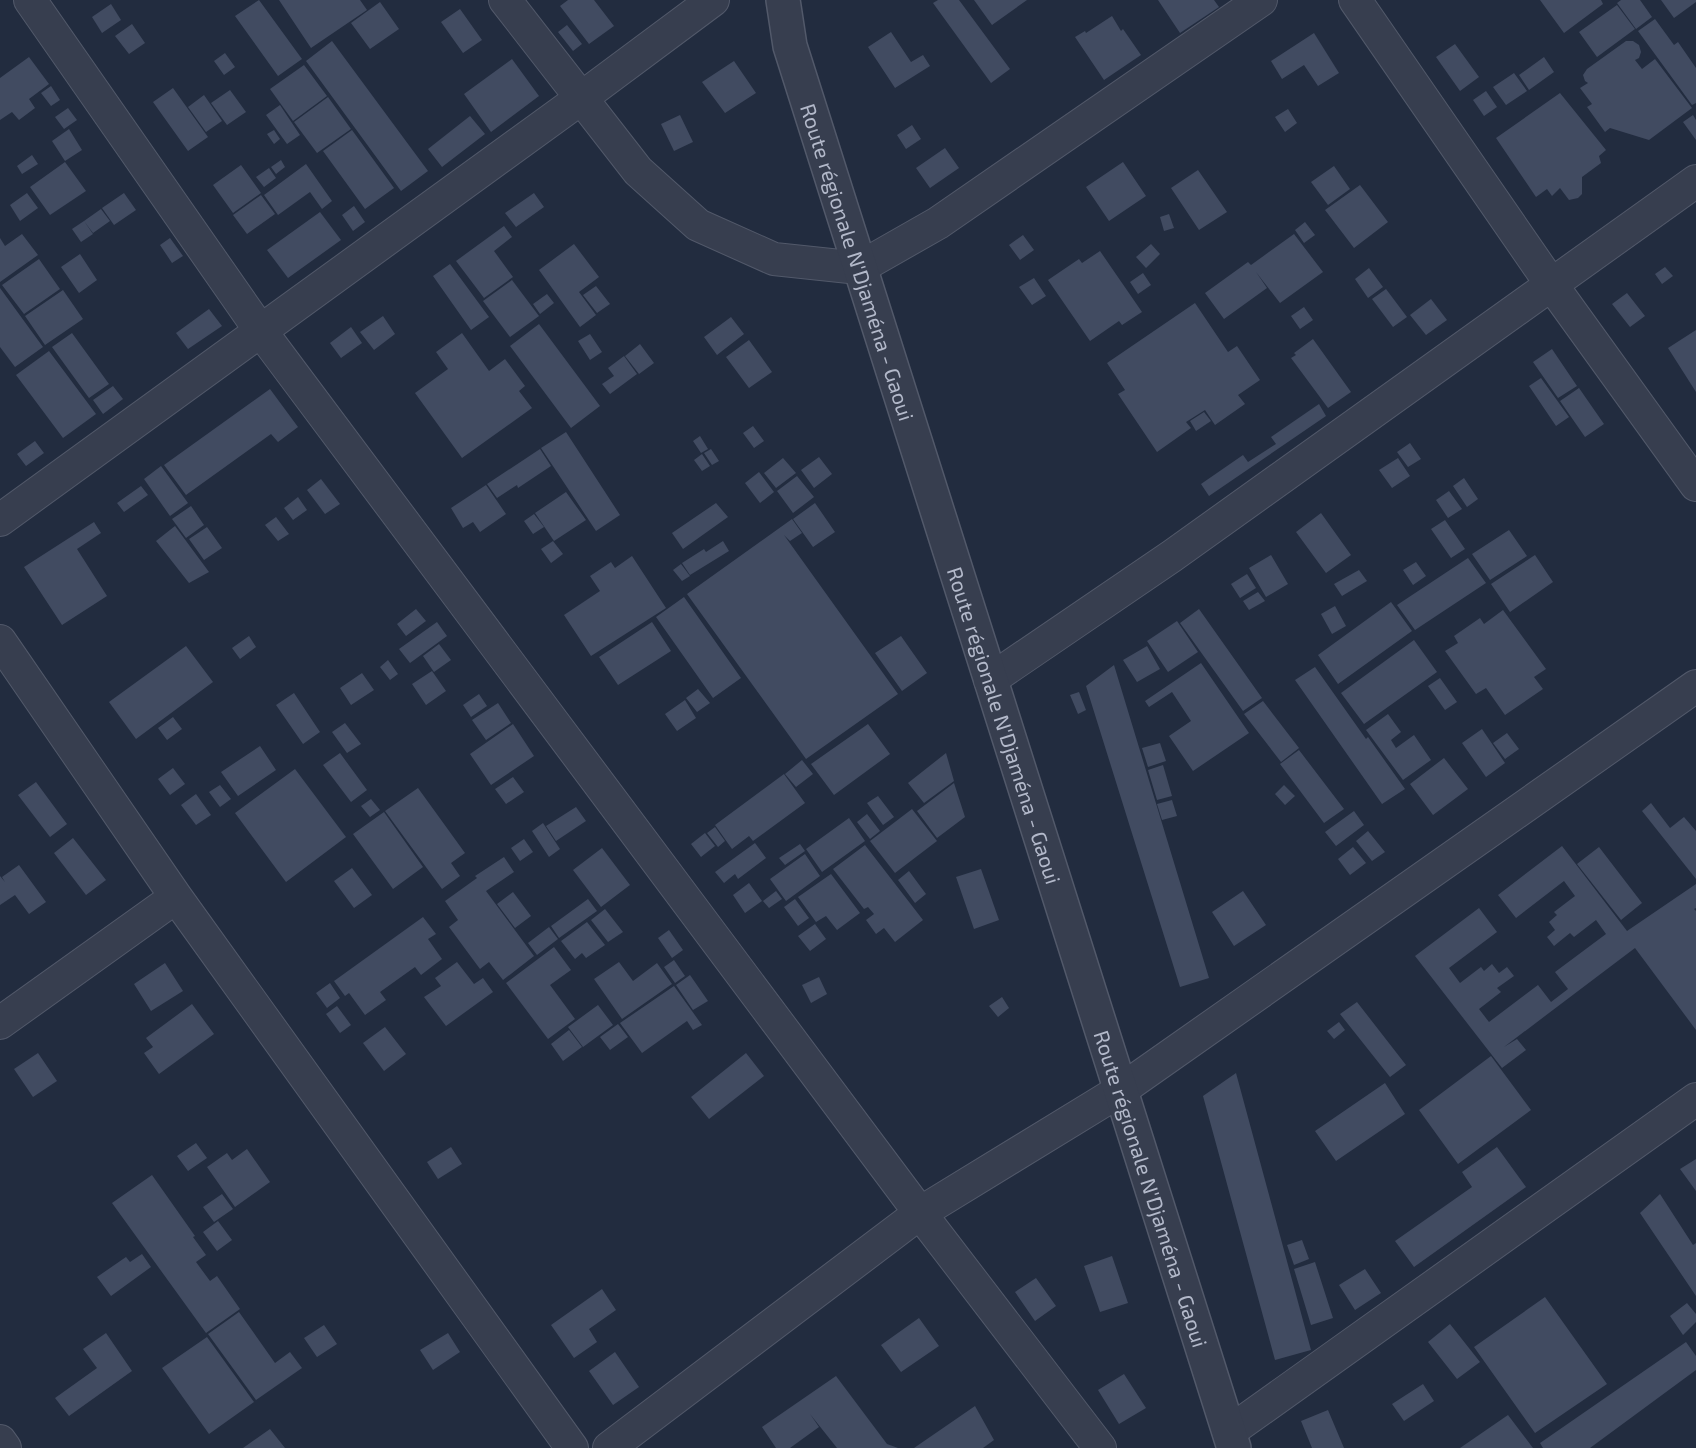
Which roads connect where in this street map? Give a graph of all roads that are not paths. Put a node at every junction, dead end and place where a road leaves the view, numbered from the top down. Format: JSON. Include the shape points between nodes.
{"nodes":[{"id":1,"x":30,"y":0,"type":"edge"},
{"id":2,"x":505,"y":0,"type":"edge"},
{"id":3,"x":713,"y":0,"type":"edge"},
{"id":4,"x":783,"y":0,"type":"edge"},
{"id":5,"x":1261,"y":0,"type":"edge"},
{"id":6,"x":1355,"y":0,"type":"edge"},
{"id":7,"x":580,"y":99,"type":"junction"},
{"id":8,"x":1696,"y":181,"type":"edge"},
{"id":9,"x":859,"y":268,"type":"junction"},
{"id":10,"x":1551,"y":284,"type":"junction"},
{"id":11,"x":260,"y":330,"type":"junction"},
{"id":12,"x":1696,"y":485,"type":"edge"},
{"id":13,"x":0,"y":520,"type":"edge"},
{"id":14,"x":0,"y":641,"type":"edge"},
{"id":15,"x":990,"y":680,"type":"junction"},
{"id":16,"x":1696,"y":686,"type":"edge"},
{"id":17,"x":176,"y":897,"type":"junction"},
{"id":18,"x":0,"y":1023,"type":"edge"},
{"id":19,"x":1120,"y":1090,"type":"junction"},
{"id":20,"x":1696,"y":1099,"type":"edge"},
{"id":21,"x":920,"y":1213,"type":"junction"},
{"id":22,"x":1231,"y":1440,"type":"edge"},
{"id":23,"x":0,"y":1441,"type":"edge"},
{"id":24,"x":5,"y":1448,"type":"edge"},
{"id":25,"x":572,"y":1448,"type":"edge"},
{"id":26,"x":609,"y":1448,"type":"edge"},
{"id":27,"x":1100,"y":1448,"type":"edge"}],
"edges":[{"from":1,"to":11,"type":"street"},
{"from":2,"to":7,"type":"street"},
{"from":3,"to":7,"type":"street"},
{"from":4,"to":9,"type":"street","name":"Route régionale N'Djaména - Gaoui","via":[[790,46]]},
{"from":5,"to":9,"type":"street","via":[[938,223]]},
{"from":6,"to":10,"type":"street"},
{"from":7,"to":9,"type":"street","via":[[638,171],[699,225],[774,259]]},
{"from":7,"to":11,"type":"street"},
{"from":8,"to":10,"type":"street"},
{"from":9,"to":15,"type":"street","name":"Route régionale N'Djaména - Gaoui"},
{"from":10,"to":12,"type":"street"},
{"from":10,"to":15,"type":"street","via":[[1172,556]]},
{"from":11,"to":13,"type":"street"},
{"from":11,"to":21,"type":"street"},
{"from":14,"to":17,"type":"street"},
{"from":15,"to":19,"type":"street","name":"Route régionale N'Djaména - Gaoui"},
{"from":16,"to":19,"type":"street"},
{"from":17,"to":18,"type":"street"},
{"from":17,"to":25,"type":"street"},
{"from":19,"to":21,"type":"street"},
{"from":19,"to":22,"type":"street","name":"Route régionale N'Djaména - Gaoui"},
{"from":20,"to":22,"type":"street"},
{"from":21,"to":26,"type":"street"},
{"from":21,"to":27,"type":"street"},
{"from":23,"to":24,"type":"street"}]}
